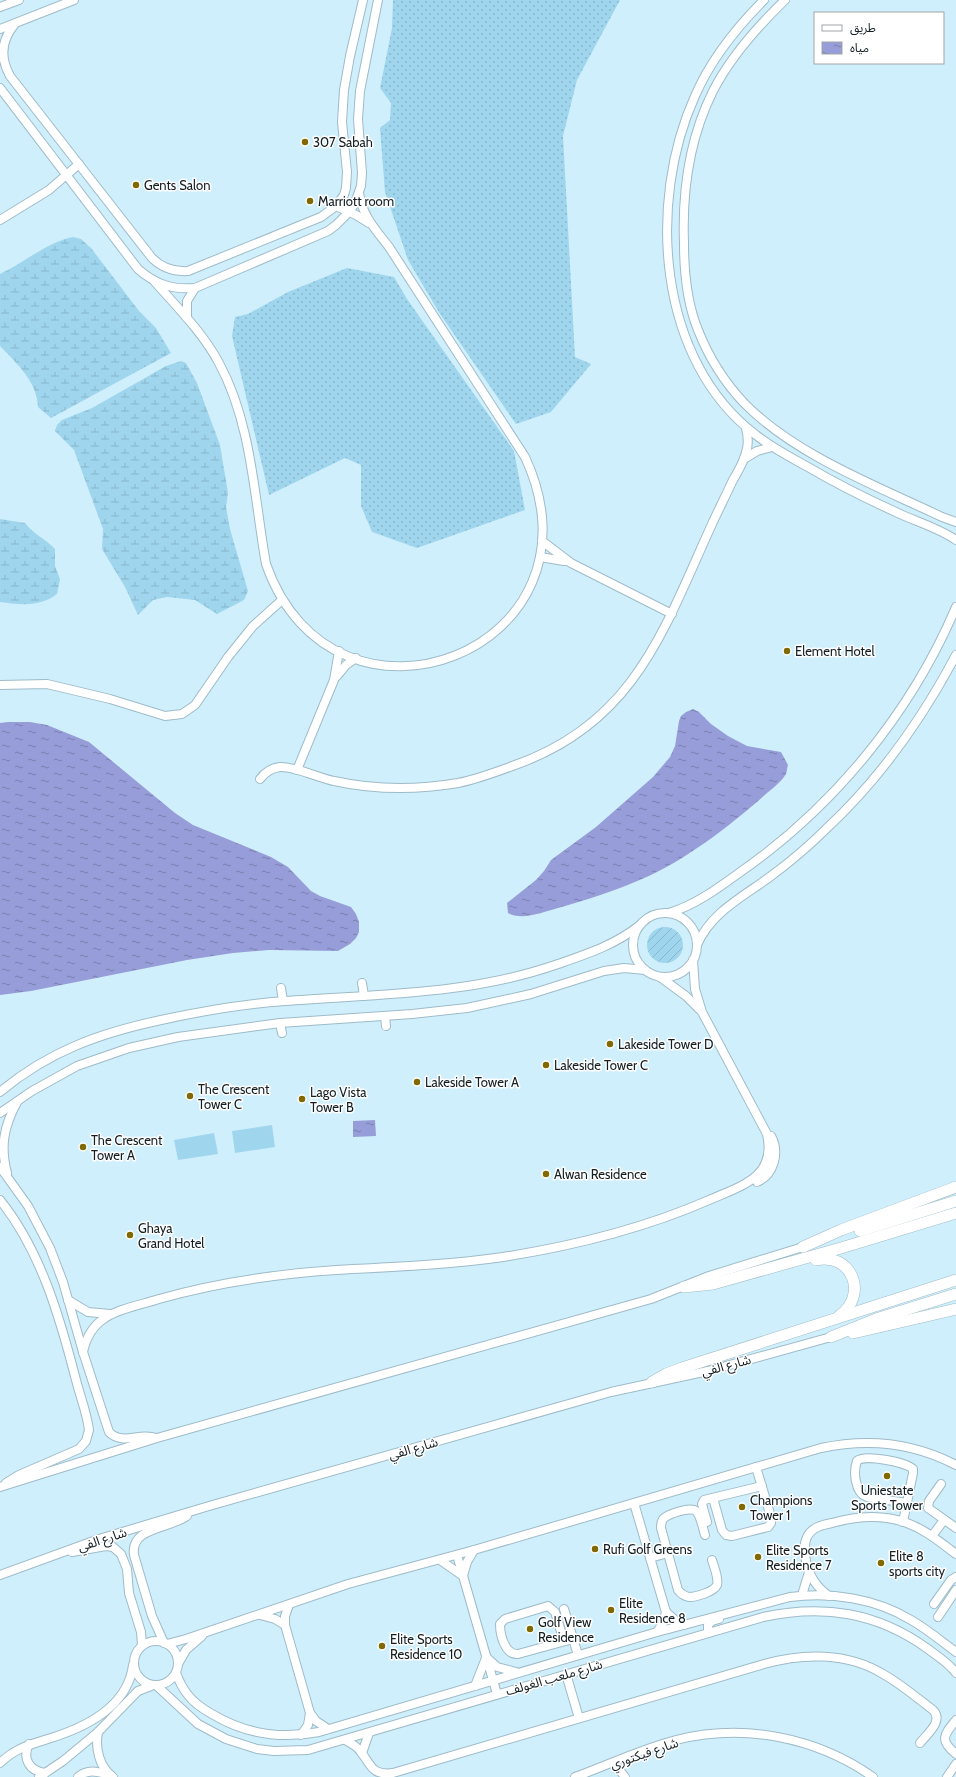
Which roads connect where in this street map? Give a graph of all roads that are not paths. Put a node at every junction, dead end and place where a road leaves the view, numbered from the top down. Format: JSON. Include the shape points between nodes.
{"nodes":[{"id":1,"x":19,"y":0,"type":"edge"},
{"id":2,"x":74,"y":0,"type":"edge"},
{"id":3,"x":363,"y":0,"type":"edge"},
{"id":4,"x":378,"y":0,"type":"edge"},
{"id":5,"x":764,"y":0,"type":"edge"},
{"id":6,"x":785,"y":0,"type":"edge"},
{"id":7,"x":0,"y":7,"type":"edge"},
{"id":8,"x":14,"y":25,"type":"junction"},
{"id":9,"x":0,"y":29,"type":"edge"},
{"id":10,"x":0,"y":88,"type":"edge"},
{"id":11,"x":79,"y":164,"type":"junction"},
{"id":12,"x":67,"y":175,"type":"junction"},
{"id":13,"x":359,"y":193,"type":"junction"},
{"id":14,"x":336,"y":206,"type":"junction"},
{"id":15,"x":350,"y":212,"type":"junction"},
{"id":16,"x":0,"y":220,"type":"edge"},
{"id":17,"x":374,"y":228,"type":"junction"},
{"id":18,"x":156,"y":282,"type":"junction"},
{"id":19,"x":195,"y":288,"type":"junction"},
{"id":20,"x":187,"y":318,"type":"junction"},
{"id":21,"x":746,"y":428,"type":"junction"},
{"id":22,"x":772,"y":447,"type":"junction"},
{"id":23,"x":744,"y":459,"type":"junction"},
{"id":24,"x":956,"y":522,"type":"edge"},
{"id":25,"x":542,"y":540,"type":"junction"},
{"id":26,"x":956,"y":540,"type":"edge"},
{"id":27,"x":540,"y":557,"type":"junction"},
{"id":28,"x":571,"y":563,"type":"junction"},
{"id":29,"x":282,"y":600,"type":"junction"},
{"id":30,"x":956,"y":607,"type":"edge"},
{"id":31,"x":672,"y":614,"type":"junction"},
{"id":32,"x":339,"y":651,"type":"junction"},
{"id":33,"x":956,"y":655,"type":"edge"},
{"id":34,"x":356,"y":658,"type":"junction"},
{"id":35,"x":334,"y":680,"type":"junction"},
{"id":36,"x":0,"y":685,"type":"edge"},
{"id":37,"x":297,"y":770,"type":"junction"},
{"id":38,"x":260,"y":778,"type":"dead end"},
{"id":39,"x":669,"y":913,"type":"junction"},
{"id":40,"x":640,"y":925,"type":"junction"},
{"id":41,"x":696,"y":945,"type":"junction"},
{"id":42,"x":693,"y":960,"type":"junction"},
{"id":43,"x":645,"y":970,"type":"junction"},
{"id":44,"x":658,"y":976,"type":"junction"},
{"id":45,"x":362,"y":983,"type":"dead end"},
{"id":46,"x":281,"y":988,"type":"dead end"},
{"id":47,"x":364,"y":996,"type":"junction"},
{"id":48,"x":282,"y":1001,"type":"junction"},
{"id":49,"x":702,"y":1012,"type":"junction"},
{"id":50,"x":385,"y":1016,"type":"junction"},
{"id":51,"x":280,"y":1023,"type":"junction"},
{"id":52,"x":386,"y":1026,"type":"dead end"},
{"id":53,"x":282,"y":1033,"type":"dead end"},
{"id":54,"x":20,"y":1076,"type":"junction"},
{"id":55,"x":0,"y":1086,"type":"edge"},
{"id":56,"x":0,"y":1092,"type":"edge"},
{"id":57,"x":18,"y":1100,"type":"junction"},
{"id":58,"x":0,"y":1114,"type":"edge"},
{"id":59,"x":0,"y":1167,"type":"edge"},
{"id":60,"x":10,"y":1179,"type":"junction"},
{"id":61,"x":956,"y":1187,"type":"edge"},
{"id":62,"x":0,"y":1200,"type":"edge"},
{"id":63,"x":956,"y":1201,"type":"edge"},
{"id":64,"x":956,"y":1213,"type":"edge"},
{"id":65,"x":803,"y":1247,"type":"junction"},
{"id":66,"x":784,"y":1264,"type":"junction"},
{"id":67,"x":956,"y":1280,"type":"edge"},
{"id":68,"x":684,"y":1287,"type":"junction"},
{"id":69,"x":956,"y":1294,"type":"edge"},
{"id":70,"x":68,"y":1300,"type":"junction"},
{"id":71,"x":956,"y":1309,"type":"edge"},
{"id":72,"x":111,"y":1314,"type":"junction"},
{"id":73,"x":835,"y":1318,"type":"junction"},
{"id":74,"x":831,"y":1337,"type":"junction"},
{"id":75,"x":83,"y":1352,"type":"junction"},
{"id":76,"x":652,"y":1382,"type":"junction"},
{"id":77,"x":157,"y":1438,"type":"junction"},
{"id":78,"x":866,"y":1443,"type":"junction"},
{"id":79,"x":867,"y":1458,"type":"junction"},
{"id":80,"x":956,"y":1465,"type":"edge"},
{"id":81,"x":756,"y":1467,"type":"junction"},
{"id":82,"x":941,"y":1484,"type":"dead end"},
{"id":83,"x":762,"y":1486,"type":"junction"},
{"id":84,"x":0,"y":1487,"type":"edge"},
{"id":85,"x":710,"y":1499,"type":"junction"},
{"id":86,"x":634,"y":1503,"type":"junction"},
{"id":87,"x":907,"y":1503,"type":"junction"},
{"id":88,"x":192,"y":1511,"type":"junction"},
{"id":89,"x":944,"y":1520,"type":"junction"},
{"id":90,"x":709,"y":1521,"type":"dead end"},
{"id":91,"x":903,"y":1522,"type":"junction"},
{"id":92,"x":956,"y":1528,"type":"edge"},
{"id":93,"x":705,"y":1535,"type":"dead end"},
{"id":94,"x":932,"y":1536,"type":"junction"},
{"id":95,"x":474,"y":1550,"type":"junction"},
{"id":96,"x":63,"y":1552,"type":"junction"},
{"id":97,"x":668,"y":1553,"type":"junction"},
{"id":98,"x":956,"y":1554,"type":"edge"},
{"id":99,"x":457,"y":1555,"type":"junction"},
{"id":100,"x":650,"y":1558,"type":"junction"},
{"id":101,"x":440,"y":1560,"type":"junction"},
{"id":102,"x":712,"y":1560,"type":"dead end"},
{"id":103,"x":809,"y":1572,"type":"junction"},
{"id":104,"x":0,"y":1575,"type":"edge"},
{"id":105,"x":463,"y":1576,"type":"junction"},
{"id":106,"x":956,"y":1577,"type":"edge"},
{"id":107,"x":956,"y":1590,"type":"edge"},
{"id":108,"x":802,"y":1595,"type":"junction"},
{"id":109,"x":829,"y":1596,"type":"junction"},
{"id":110,"x":934,"y":1604,"type":"dead end"},
{"id":111,"x":289,"y":1605,"type":"junction"},
{"id":112,"x":744,"y":1608,"type":"junction"},
{"id":113,"x":564,"y":1610,"type":"dead end"},
{"id":114,"x":666,"y":1612,"type":"junction"},
{"id":115,"x":257,"y":1615,"type":"junction"},
{"id":116,"x":938,"y":1617,"type":"dead end"},
{"id":117,"x":285,"y":1625,"type":"junction"},
{"id":118,"x":684,"y":1625,"type":"junction"},
{"id":119,"x":209,"y":1631,"type":"junction"},
{"id":120,"x":657,"y":1632,"type":"junction"},
{"id":121,"x":708,"y":1633,"type":"junction"},
{"id":122,"x":573,"y":1639,"type":"junction"},
{"id":123,"x":564,"y":1641,"type":"junction"},
{"id":124,"x":165,"y":1643,"type":"junction"},
{"id":125,"x":142,"y":1645,"type":"junction"},
{"id":126,"x":956,"y":1652,"type":"edge"},
{"id":127,"x":578,"y":1655,"type":"junction"},
{"id":128,"x":486,"y":1657,"type":"junction"},
{"id":129,"x":178,"y":1664,"type":"junction"},
{"id":130,"x":133,"y":1665,"type":"junction"},
{"id":131,"x":176,"y":1673,"type":"junction"},
{"id":132,"x":519,"y":1673,"type":"junction"},
{"id":133,"x":956,"y":1673,"type":"edge"},
{"id":134,"x":566,"y":1674,"type":"junction"},
{"id":135,"x":493,"y":1680,"type":"junction"},
{"id":136,"x":154,"y":1686,"type":"junction"},
{"id":137,"x":475,"y":1686,"type":"junction"},
{"id":138,"x":497,"y":1694,"type":"junction"},
{"id":139,"x":310,"y":1713,"type":"junction"},
{"id":140,"x":579,"y":1718,"type":"junction"},
{"id":141,"x":956,"y":1720,"type":"edge"},
{"id":142,"x":328,"y":1729,"type":"junction"},
{"id":143,"x":98,"y":1732,"type":"junction"},
{"id":144,"x":369,"y":1733,"type":"junction"},
{"id":145,"x":301,"y":1735,"type":"junction"},
{"id":146,"x":345,"y":1740,"type":"junction"},
{"id":147,"x":920,"y":1743,"type":"dead end"},
{"id":148,"x":29,"y":1744,"type":"junction"},
{"id":149,"x":362,"y":1752,"type":"junction"},
{"id":150,"x":956,"y":1754,"type":"edge"},
{"id":151,"x":0,"y":1763,"type":"edge"},
{"id":152,"x":614,"y":1763,"type":"junction"},
{"id":153,"x":956,"y":1764,"type":"edge"},
{"id":154,"x":42,"y":1775,"type":"edge"},
{"id":155,"x":112,"y":1776,"type":"edge"},
{"id":156,"x":78,"y":1777,"type":"edge"},
{"id":157,"x":575,"y":1777,"type":"edge"},
{"id":158,"x":625,"y":1777,"type":"edge"},
{"id":159,"x":873,"y":1777,"type":"edge"},
{"id":160,"x":947,"y":1777,"type":"edge"}],
"edges":[{"from":1,"to":7,"type":"street"},
{"from":2,"to":8,"type":"street"},
{"from":3,"to":14,"type":"street","via":[[343,98],[343,139],[348,180],[344,195]]},
{"from":4,"to":13,"type":"street","via":[[360,91],[358,130],[362,173]]},
{"from":5,"to":21,"type":"street","via":[[727,42],[695,94],[675,152],[668,213],[671,279],[682,330],[709,382]]},
{"from":6,"to":24,"type":"street","via":[[752,34],[724,71],[705,109],[691,150],[684,192],[684,258],[697,328],[710,357],[726,381],[768,424],[833,464]]},
{"from":8,"to":9,"type":"street"},
{"from":8,"to":11,"type":"street","via":[[4,44],[4,65]]},
{"from":10,"to":12,"type":"street"},
{"from":11,"to":12,"type":"street"},
{"from":11,"to":14,"type":"street","via":[[152,258],[172,271],[196,269],[321,216]]},
{"from":12,"to":16,"type":"street","via":[[39,197]]},
{"from":12,"to":18,"type":"street","via":[[138,269]]},
{"from":13,"to":15,"type":"street"},
{"from":13,"to":17,"type":"street","via":[[362,208]]},
{"from":14,"to":15,"type":"street"},
{"from":15,"to":17,"type":"street"},
{"from":15,"to":19,"type":"street","via":[[328,231]]},
{"from":17,"to":25,"type":"street","via":[[389,246],[525,457],[533,474],[541,504]]},
{"from":18,"to":19,"type":"street","via":[[172,288]]},
{"from":18,"to":20,"type":"street"},
{"from":19,"to":20,"type":"street","via":[[187,301]]},
{"from":20,"to":29,"type":"street","via":[[212,352],[234,395],[247,446],[266,564]]},
{"from":21,"to":22,"type":"street"},
{"from":21,"to":23,"type":"street","via":[[748,444]]},
{"from":22,"to":23,"type":"street","via":[[757,451]]},
{"from":22,"to":26,"type":"street","via":[[847,488]]},
{"from":23,"to":31,"type":"street"},
{"from":25,"to":27,"type":"street"},
{"from":25,"to":28,"type":"street"},
{"from":27,"to":28,"type":"street"},
{"from":27,"to":34,"type":"street","via":[[531,584],[514,612],[499,629],[476,647],[444,661],[409,666],[382,665]]},
{"from":28,"to":31,"type":"street"},
{"from":29,"to":32,"type":"street","via":[[303,626]]},
{"from":29,"to":36,"type":"street","via":[[253,626],[195,705],[182,714],[165,716],[110,699],[47,684]]},
{"from":30,"to":39,"type":"street","via":[[938,645],[906,700],[869,751],[828,798],[782,841],[751,865],[696,902]]},
{"from":31,"to":37,"type":"street","via":[[642,667],[603,715],[570,739],[531,760],[484,777],[420,788],[346,784]]},
{"from":32,"to":34,"type":"street"},
{"from":32,"to":35,"type":"street"},
{"from":33,"to":41,"type":"street","via":[[914,726],[858,797],[795,858],[712,920]]},
{"from":34,"to":35,"type":"street","via":[[346,665]]},
{"from":35,"to":37,"type":"street"},
{"from":37,"to":38,"type":"street","via":[[274,768]]},
{"from":39,"to":40,"type":"street","via":[[653,916]]},
{"from":39,"to":41,"type":"street","via":[[686,920],[692,928]]},
{"from":40,"to":43,"type":"street","via":[[633,944],[638,962]]},
{"from":40,"to":47,"type":"street","via":[[621,939],[600,949],[505,980],[443,990]]},
{"from":41,"to":42,"type":"street"},
{"from":42,"to":44,"type":"street","via":[[678,973],[667,977]]},
{"from":42,"to":49,"type":"street","via":[[695,989]]},
{"from":43,"to":44,"type":"street"},
{"from":43,"to":50,"type":"street","via":[[609,970],[554,988],[488,1004]]},
{"from":44,"to":49,"type":"street","via":[[686,996]]},
{"from":45,"to":47,"type":"street"},
{"from":46,"to":48,"type":"street"},
{"from":47,"to":48,"type":"street"},
{"from":48,"to":54,"type":"street","via":[[183,1015],[100,1035],[66,1049]]},
{"from":49,"to":72,"type":"street","via":[[762,1125],[774,1140],[775,1158],[772,1167],[760,1180],[646,1223],[533,1252],[450,1264],[336,1270],[245,1281],[170,1296]]},
{"from":50,"to":51,"type":"street"},
{"from":50,"to":52,"type":"street"},
{"from":51,"to":53,"type":"street"},
{"from":51,"to":57,"type":"street","via":[[178,1037],[111,1054],[77,1066]]},
{"from":54,"to":55,"type":"street"},
{"from":54,"to":56,"type":"street"},
{"from":57,"to":58,"type":"street"},
{"from":57,"to":60,"type":"street","via":[[2,1132],[1,1150]]},
{"from":59,"to":60,"type":"street"},
{"from":60,"to":70,"type":"street","via":[[50,1248]]},
{"from":61,"to":65,"type":"highway"},
{"from":62,"to":84,"type":"street","via":[[18,1225],[44,1278],[67,1345],[89,1430],[83,1445],[74,1452],[19,1475]]},
{"from":63,"to":65,"type":"highway"},
{"from":64,"to":66,"type":"highway"},
{"from":65,"to":68,"type":"street","via":[[709,1276]]},
{"from":66,"to":68,"type":"highway","via":[[706,1285]]},
{"from":66,"to":73,"type":"highway","via":[[826,1258],[845,1266],[853,1279],[854,1295],[848,1308]]},
{"from":67,"to":73,"type":"highway"},
{"from":68,"to":77,"type":"street","via":[[644,1302]]},
{"from":69,"to":74,"type":"highway","via":[[871,1321]]},
{"from":70,"to":72,"type":"street","via":[[88,1312]]},
{"from":70,"to":75,"type":"street"},
{"from":71,"to":74,"type":"highway"},
{"from":72,"to":75,"type":"street","via":[[94,1327]]},
{"from":73,"to":76,"type":"highway","via":[[673,1371]]},
{"from":74,"to":76,"type":"street","name":"شارع الفي","via":[[708,1371]]},
{"from":75,"to":77,"type":"street","via":[[109,1432],[122,1439],[143,1436]]},
{"from":76,"to":88,"type":"street","name":"شارع الفي"},
{"from":77,"to":84,"type":"street"},
{"from":78,"to":79,"type":"street"},
{"from":78,"to":80,"type":"street","via":[[915,1448]]},
{"from":78,"to":81,"type":"street","via":[[821,1448]]},
{"from":79,"to":87,"type":"street","via":[[911,1467],[913,1473]]},
{"from":79,"to":87,"type":"street","via":[[859,1459],[856,1464],[859,1492],[867,1497]]},
{"from":81,"to":83,"type":"street"},
{"from":81,"to":86,"type":"street"},
{"from":82,"to":89,"type":"street","via":[[928,1506]]},
{"from":83,"to":85,"type":"street"},
{"from":83,"to":85,"type":"street","via":[[772,1520],[768,1527],[732,1536],[726,1535]]},
{"from":85,"to":90,"type":"street","via":[[702,1504]]},
{"from":86,"to":95,"type":"street"},
{"from":86,"to":100,"type":"street"},
{"from":87,"to":91,"type":"street"},
{"from":88,"to":96,"type":"street","name":"شارع الفي"},
{"from":88,"to":124,"type":"street","via":[[177,1522],[143,1534],[136,1540],[134,1547],[134,1555],[152,1616]]},
{"from":89,"to":92,"type":"street"},
{"from":89,"to":94,"type":"street"},
{"from":91,"to":94,"type":"street"},
{"from":91,"to":103,"type":"street","via":[[861,1517],[815,1528],[805,1541]]},
{"from":93,"to":97,"type":"street","via":[[695,1510],[688,1509],[667,1516],[661,1522],[661,1528]]},
{"from":94,"to":98,"type":"street"},
{"from":95,"to":99,"type":"street"},
{"from":95,"to":105,"type":"street"},
{"from":96,"to":104,"type":"street","name":"شارع الفي"},
{"from":96,"to":125,"type":"street","via":[[78,1552],[106,1546],[119,1551],[127,1568],[129,1593]]},
{"from":97,"to":100,"type":"street"},
{"from":97,"to":102,"type":"street","via":[[678,1590],[687,1596],[711,1591],[716,1587],[718,1581]]},
{"from":99,"to":101,"type":"street"},
{"from":99,"to":105,"type":"street"},
{"from":100,"to":114,"type":"street"},
{"from":101,"to":105,"type":"street"},
{"from":101,"to":111,"type":"street","via":[[348,1584]]},
{"from":103,"to":108,"type":"street"},
{"from":103,"to":109,"type":"street","via":[[819,1588]]},
{"from":105,"to":128,"type":"street"},
{"from":106,"to":110,"type":"street"},
{"from":107,"to":116,"type":"street"},
{"from":108,"to":109,"type":"street","name":"شارع ملعب الغولف"},
{"from":108,"to":112,"type":"street","name":"شارع ملعب الغولف"},
{"from":109,"to":126,"type":"street","name":"شارع ملعب الغولف","via":[[863,1601],[896,1612]]},
{"from":111,"to":115,"type":"street"},
{"from":111,"to":117,"type":"street"},
{"from":112,"to":118,"type":"street","name":"شارع ملعب الغولف"},
{"from":112,"to":121,"type":"street","via":[[739,1613],[710,1623]]},
{"from":113,"to":122,"type":"street"},
{"from":114,"to":118,"type":"street"},
{"from":114,"to":120,"type":"street"},
{"from":115,"to":117,"type":"street","via":[[269,1617]]},
{"from":115,"to":119,"type":"street"},
{"from":117,"to":139,"type":"street"},
{"from":118,"to":120,"type":"street","name":"شارع ملعب الغولف"},
{"from":119,"to":124,"type":"street"},
{"from":119,"to":129,"type":"street","via":[[190,1645]]},
{"from":120,"to":127,"type":"street","name":"شارع ملعب الغولف"},
{"from":121,"to":133,"type":"street","name":"شارع ملعب الغولف","via":[[780,1614],[814,1610],[847,1613],[877,1622],[906,1635],[948,1664]]},
{"from":121,"to":134,"type":"street","name":"شارع ملعب الغولف"},
{"from":122,"to":123,"type":"street"},
{"from":122,"to":127,"type":"street"},
{"from":123,"to":123,"type":"street","via":[[555,1612],[548,1606],[505,1618],[500,1624],[507,1650],[512,1653],[518,1654]]},
{"from":124,"to":125,"type":"street","via":[[153,1641]]},
{"from":124,"to":129,"type":"street","via":[[175,1652]]},
{"from":125,"to":130,"type":"street","via":[[135,1654]]},
{"from":127,"to":132,"type":"street","name":"شارع ملعب الغولف"},
{"from":128,"to":132,"type":"street","via":[[504,1670]]},
{"from":128,"to":135,"type":"street"},
{"from":128,"to":137,"type":"street"},
{"from":129,"to":131,"type":"street"},
{"from":130,"to":136,"type":"street","via":[[139,1678]]},
{"from":130,"to":148,"type":"street","via":[[131,1678],[125,1689],[103,1712],[88,1723]]},
{"from":131,"to":136,"type":"street","via":[[168,1682]]},
{"from":131,"to":145,"type":"street","name":"شارع ملعب الغولف","via":[[188,1695],[199,1706],[219,1718],[240,1728],[262,1734]]},
{"from":132,"to":135,"type":"street","name":"شارع ملعب الغولف"},
{"from":134,"to":138,"type":"street","name":"شارع ملعب الغولف"},
{"from":134,"to":140,"type":"street"},
{"from":135,"to":137,"type":"street","name":"شارع ملعب الغولف"},
{"from":135,"to":138,"type":"street"},
{"from":136,"to":143,"type":"street","via":[[142,1688]]},
{"from":136,"to":146,"type":"street","name":"شارع ملعب الغولف","via":[[198,1724],[221,1737],[257,1749],[308,1750]]},
{"from":137,"to":142,"type":"street","name":"شارع ملعب الغولف"},
{"from":138,"to":144,"type":"street","name":"شارع ملعب الغولف"},
{"from":139,"to":142,"type":"street"},
{"from":139,"to":145,"type":"street","via":[[308,1725]]},
{"from":140,"to":147,"type":"street","via":[[780,1659],[832,1657],[866,1665],[884,1674],[936,1712],[937,1721]]},
{"from":140,"to":149,"type":"street","via":[[393,1773],[382,1773],[372,1769]]},
{"from":141,"to":150,"type":"street","via":[[946,1732],[944,1740]]},
{"from":142,"to":145,"type":"street","name":"شارع ملعب الغولف"},
{"from":143,"to":154,"type":"street"},
{"from":143,"to":155,"type":"street","via":[[97,1751]]},
{"from":144,"to":146,"type":"street","name":"شارع ملعب الغولف"},
{"from":144,"to":149,"type":"street"},
{"from":146,"to":149,"type":"street"},
{"from":148,"to":151,"type":"street"},
{"from":148,"to":154,"type":"street","via":[[26,1749],[27,1761]]},
{"from":152,"to":157,"type":"street","name":"شارع فيكتوري"},
{"from":152,"to":158,"type":"street"},
{"from":152,"to":159,"type":"street","name":"شارع فيكتوري","via":[[677,1740],[724,1733],[744,1733],[782,1737],[804,1743],[845,1759]]},
{"from":153,"to":160,"type":"street"},
{"from":155,"to":156,"type":"street","via":[[93,1771]]}]}
